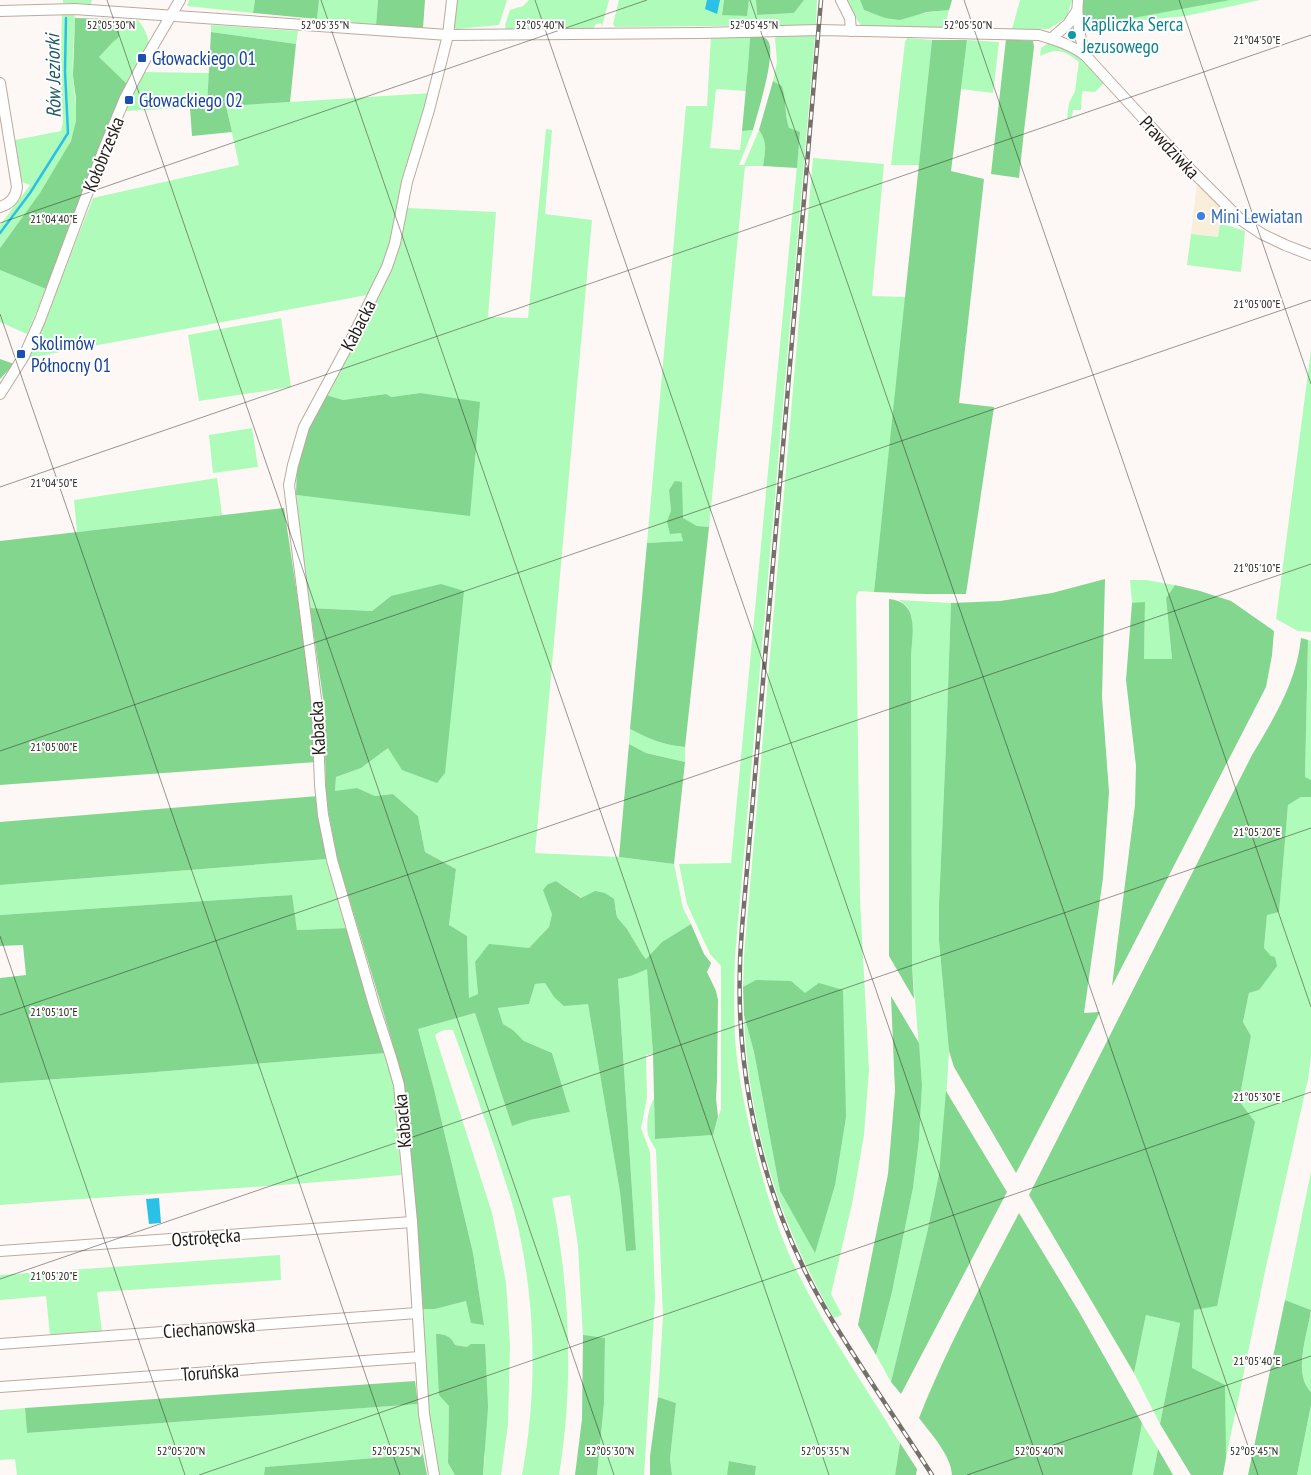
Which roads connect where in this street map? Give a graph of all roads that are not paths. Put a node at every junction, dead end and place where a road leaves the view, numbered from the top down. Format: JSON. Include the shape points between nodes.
{"nodes":[{"id":1,"x":180,"y":0,"type":"edge"},
{"id":2,"x":452,"y":0,"type":"edge"},
{"id":3,"x":841,"y":0,"type":"edge"},
{"id":4,"x":1078,"y":0,"type":"edge"},
{"id":5,"x":0,"y":11,"type":"edge"},
{"id":6,"x":1076,"y":12,"type":"junction"},
{"id":7,"x":172,"y":16,"type":"junction"},
{"id":8,"x":851,"y":31,"type":"junction"},
{"id":9,"x":448,"y":35,"type":"junction"},
{"id":10,"x":1052,"y":38,"type":"junction"},
{"id":11,"x":1086,"y":56,"type":"junction"},
{"id":12,"x":0,"y":83,"type":"edge"},
{"id":13,"x":0,"y":207,"type":"edge"},
{"id":14,"x":1311,"y":255,"type":"edge"},
{"id":15,"x":0,"y":394,"type":"edge"},
{"id":16,"x":412,"y":1222,"type":"junction"},
{"id":17,"x":0,"y":1251,"type":"edge"},
{"id":18,"x":417,"y":1313,"type":"junction"},
{"id":19,"x":0,"y":1344,"type":"edge"},
{"id":20,"x":420,"y":1357,"type":"junction"},
{"id":21,"x":0,"y":1387,"type":"edge"},
{"id":22,"x":434,"y":1475,"type":"edge"}],
"edges":[{"from":1,"to":7,"type":"street","name":"Kołobrzeska"},
{"from":2,"to":9,"type":"street","name":"Kabacka"},
{"from":3,"to":8,"type":"street","via":[[850,18]]},
{"from":4,"to":6,"type":"street","name":"Prawdziwka"},
{"from":5,"to":7,"type":"street","via":[[75,9]]},
{"from":6,"to":10,"type":"street"},
{"from":6,"to":11,"type":"street","name":"Prawdziwka"},
{"from":7,"to":9,"type":"street"},
{"from":7,"to":15,"type":"street","name":"Kołobrzeska","via":[[126,98],[40,320],[24,356]]},
{"from":8,"to":9,"type":"street"},
{"from":8,"to":10,"type":"street","via":[[1039,35]]},
{"from":9,"to":16,"type":"street","name":"Kabacka","via":[[387,267],[304,427],[289,485],[317,707],[324,815],[332,860],[399,1086]]},
{"from":10,"to":11,"type":"street"},
{"from":11,"to":14,"type":"street","name":"Prawdziwka","via":[[1241,220],[1262,234]]},
{"from":12,"to":13,"type":"street","via":[[16,187],[11,201]]},
{"from":16,"to":17,"type":"street","name":"Ostrołęcka"},
{"from":16,"to":18,"type":"street","name":"Kabacka"},
{"from":18,"to":19,"type":"street","name":"Ciechanowska"},
{"from":18,"to":20,"type":"street","name":"Kabacka"},
{"from":20,"to":21,"type":"street","name":"Toruńska"},
{"from":20,"to":22,"type":"street","name":"Kabacka","via":[[424,1414]]}]}
